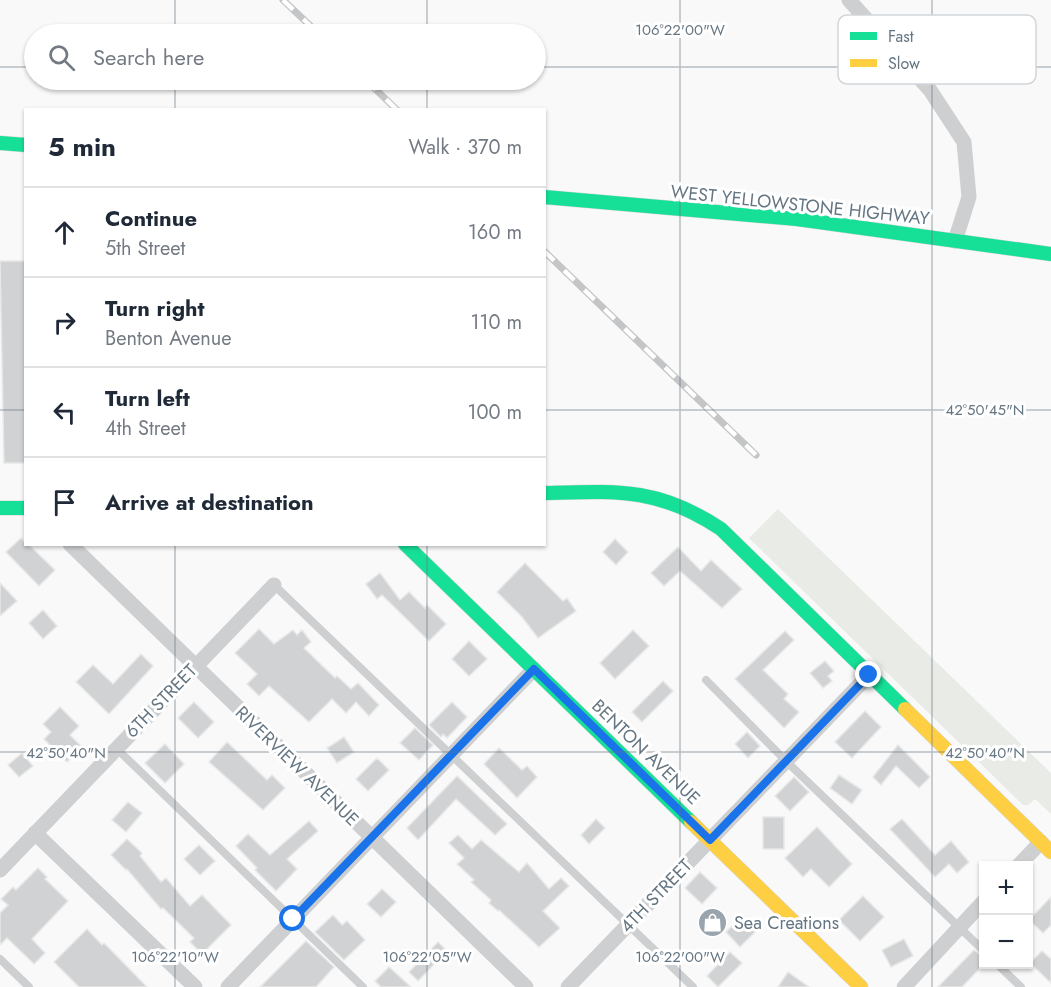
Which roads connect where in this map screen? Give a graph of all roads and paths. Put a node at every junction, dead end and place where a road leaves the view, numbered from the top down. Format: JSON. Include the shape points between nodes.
{"nodes":[{"id":1,"x":849,"y":0,"type":"edge"},
{"id":2,"x":862,"y":15,"type":"edge"},
{"id":3,"x":925,"y":84,"type":"edge"},
{"id":4,"x":0,"y":143,"type":"edge"},
{"id":5,"x":24,"y":145,"type":"edge"},
{"id":6,"x":546,"y":197,"type":"edge"},
{"id":7,"x":955,"y":241,"type":"junction"},
{"id":8,"x":1051,"y":254,"type":"edge"},
{"id":9,"x":546,"y":493,"type":"edge"},
{"id":10,"x":24,"y":508,"type":"edge"},
{"id":11,"x":3,"y":511,"type":"edge"},
{"id":12,"x":72,"y":546,"type":"edge"},
{"id":13,"x":407,"y":546,"type":"edge"},
{"id":14,"x":274,"y":585,"type":"joint"},
{"id":15,"x":194,"y":666,"type":"junction"},
{"id":16,"x":534,"y":669,"type":"junction"},
{"id":17,"x":869,"y":675,"type":"junction"},
{"id":18,"x":706,"y":680,"type":"dead end"},
{"id":19,"x":116,"y":748,"type":"junction"},
{"id":20,"x":450,"y":755,"type":"junction"},
{"id":21,"x":786,"y":761,"type":"junction"},
{"id":22,"x":35,"y":833,"type":"junction"},
{"id":23,"x":371,"y":838,"type":"junction"},
{"id":24,"x":710,"y":840,"type":"junction"},
{"id":25,"x":1046,"y":847,"type":"edge"},
{"id":26,"x":1025,"y":861,"type":"edge"},
{"id":27,"x":0,"y":870,"type":"edge"},
{"id":28,"x":979,"y":906,"type":"edge"},
{"id":29,"x":293,"y":919,"type":"junction"},
{"id":30,"x":627,"y":926,"type":"junction"},
{"id":31,"x":958,"y":927,"type":"junction"},
{"id":32,"x":979,"y":946,"type":"edge"},
{"id":33,"x":0,"y":959,"type":"edge"},
{"id":34,"x":1002,"y":969,"type":"edge"},
{"id":35,"x":29,"y":987,"type":"edge"},
{"id":36,"x":195,"y":987,"type":"edge"},
{"id":37,"x":228,"y":987,"type":"edge"},
{"id":38,"x":363,"y":987,"type":"edge"},
{"id":39,"x":526,"y":987,"type":"edge"},
{"id":40,"x":568,"y":987,"type":"edge"},
{"id":41,"x":693,"y":987,"type":"edge"},
{"id":42,"x":861,"y":987,"type":"edge"},
{"id":43,"x":904,"y":987,"type":"edge"},
{"id":44,"x":1021,"y":987,"type":"edge"}],
"edges":[{"from":1,"to":2,"type":"street"},
{"from":3,"to":7,"type":"street","via":[[964,141],[969,197]]},
{"from":4,"to":5,"type":"street"},
{"from":6,"to":7,"type":"street","name":"WEST YELLOWSTONE HIGHWAY","via":[[798,219]]},
{"from":7,"to":8,"type":"street","name":"WEST YELLOWSTONE HIGHWAY"},
{"from":9,"to":17,"type":"street","via":[[622,492],[684,505],[721,529]]},
{"from":10,"to":11,"type":"street"},
{"from":12,"to":15,"type":"street","name":"RIVERVIEW AVENUE"},
{"from":13,"to":16,"type":"street","name":"BENTON AVENUE"},
{"from":14,"to":15,"type":"street","name":"6TH STREET"},
{"from":14,"to":20,"type":"lane"},
{"from":15,"to":19,"type":"street","name":"6TH STREET"},
{"from":15,"to":23,"type":"street","name":"RIVERVIEW AVENUE"},
{"from":16,"to":20,"type":"street"},
{"from":16,"to":24,"type":"street","name":"BENTON AVENUE"},
{"from":17,"to":21,"type":"street","name":"4TH STREET"},
{"from":17,"to":25,"type":"street"},
{"from":18,"to":21,"type":"lane"},
{"from":19,"to":22,"type":"street","name":"6TH STREET"},
{"from":19,"to":29,"type":"lane"},
{"from":20,"to":23,"type":"street"},
{"from":20,"to":30,"type":"lane"},
{"from":21,"to":24,"type":"street","name":"4TH STREET"},
{"from":21,"to":31,"type":"lane"},
{"from":22,"to":27,"type":"street","name":"6TH STREET"},
{"from":22,"to":36,"type":"street"},
{"from":23,"to":29,"type":"street"},
{"from":23,"to":39,"type":"street","name":"RIVERVIEW AVENUE"},
{"from":24,"to":30,"type":"street","name":"4TH STREET"},
{"from":24,"to":42,"type":"street","name":"BENTON AVENUE"},
{"from":25,"to":26,"type":"street"},
{"from":28,"to":31,"type":"street"},
{"from":29,"to":37,"type":"street"},
{"from":29,"to":38,"type":"lane"},
{"from":30,"to":40,"type":"street","name":"4TH STREET"},
{"from":30,"to":41,"type":"lane"},
{"from":31,"to":32,"type":"lane"},
{"from":31,"to":43,"type":"street"},
{"from":33,"to":35,"type":"lane"},
{"from":34,"to":44,"type":"lane"}]}
